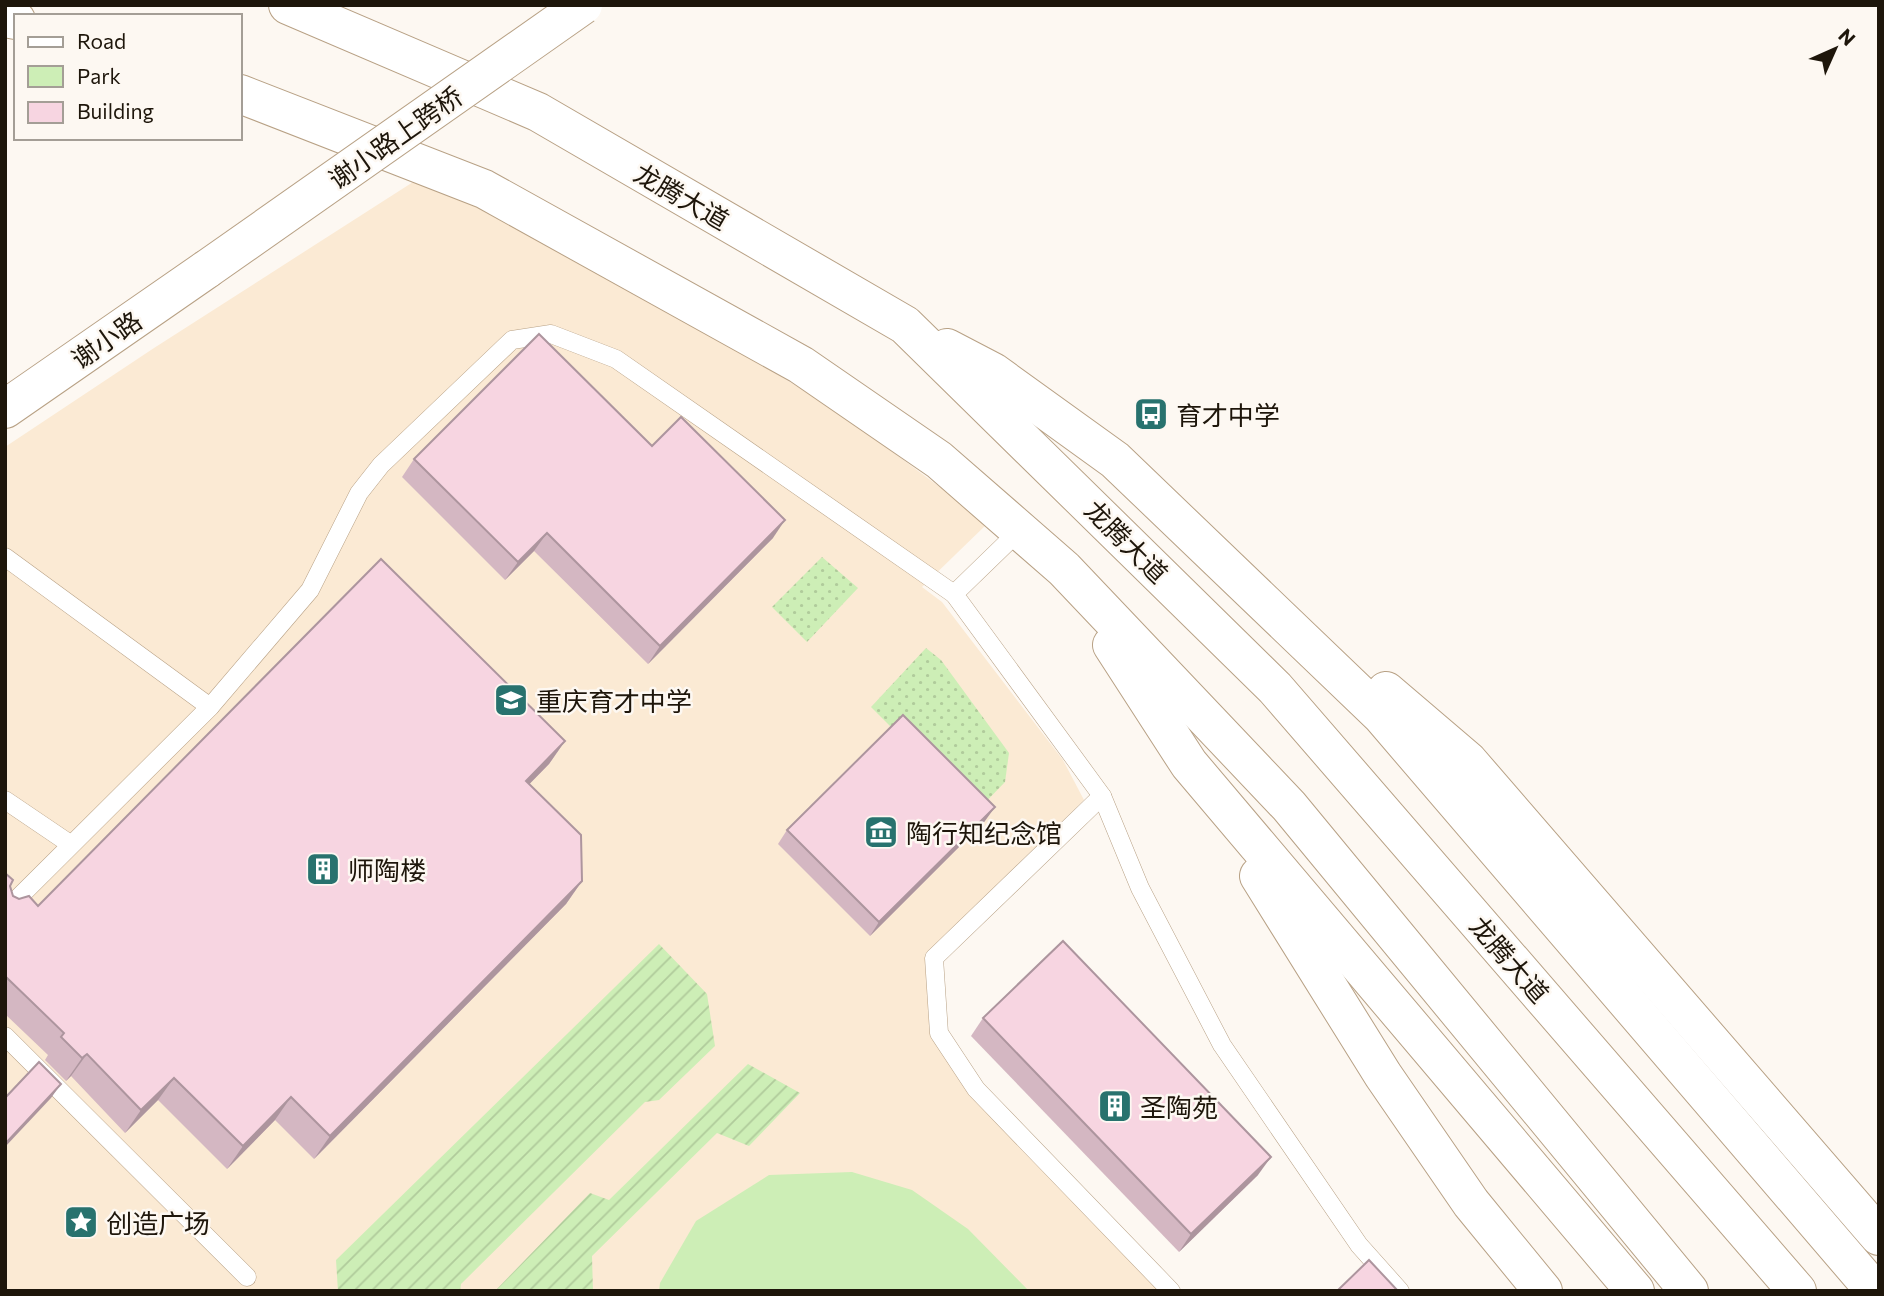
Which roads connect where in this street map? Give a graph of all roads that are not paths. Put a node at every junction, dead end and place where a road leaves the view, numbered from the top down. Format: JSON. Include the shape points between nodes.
{"nodes":[{"id":1,"x":288,"y":5,"type":"edge"},
{"id":2,"x":583,"y":5,"type":"edge"},
{"id":3,"x":242,"y":95,"type":"edge"},
{"id":4,"x":207,"y":269,"type":"joint"},
{"id":5,"x":905,"y":325,"type":"junction"},
{"id":6,"x":5,"y":409,"type":"edge"},
{"id":7,"x":1020,"y":530,"type":"junction"},
{"id":8,"x":1194,"y":536,"type":"junction"},
{"id":9,"x":5,"y":557,"type":"edge"},
{"id":10,"x":1064,"y":569,"type":"junction"},
{"id":11,"x":954,"y":594,"type":"junction"},
{"id":12,"x":1276,"y":688,"type":"junction"},
{"id":13,"x":210,"y":707,"type":"junction"},
{"id":14,"x":1189,"y":764,"type":"junction"},
{"id":15,"x":1102,"y":796,"type":"junction"},
{"id":16,"x":5,"y":800,"type":"edge"},
{"id":17,"x":70,"y":844,"type":"junction"},
{"id":18,"x":5,"y":911,"type":"edge"},
{"id":19,"x":5,"y":1036,"type":"edge"},
{"id":20,"x":1879,"y":1236,"type":"edge"},
{"id":21,"x":247,"y":1277,"type":"dead end"},
{"id":22,"x":1171,"y":1291,"type":"edge"},
{"id":23,"x":1400,"y":1291,"type":"edge"},
{"id":24,"x":1543,"y":1291,"type":"edge"},
{"id":25,"x":1635,"y":1291,"type":"edge"},
{"id":26,"x":1689,"y":1291,"type":"edge"},
{"id":27,"x":1797,"y":1291,"type":"edge"},
{"id":28,"x":1875,"y":1291,"type":"edge"}],
"edges":[{"from":1,"to":5,"type":"main road","name":"龙腾大道","via":[[538,112]]},
{"from":2,"to":4,"type":"main road","name":"谢小路上跨桥","bridge":true},
{"from":3,"to":7,"type":"main road","via":[[484,189],[801,365],[939,460]]},
{"from":4,"to":6,"type":"main road","name":"谢小路"},
{"from":5,"to":8,"type":"main road","via":[[993,372],[1115,460]]},
{"from":5,"to":12,"type":"main road","name":"龙腾大道"},
{"from":7,"to":10,"type":"main road"},
{"from":7,"to":11,"type":"lane"},
{"from":8,"to":12,"type":"main road"},
{"from":8,"to":20,"type":"main road","via":[[1468,761]]},
{"from":8,"to":28,"type":"main road","via":[[1381,715]]},
{"from":9,"to":13,"type":"lane"},
{"from":10,"to":14,"type":"main road"},
{"from":10,"to":26,"type":"main road","via":[[1289,806]]},
{"from":11,"to":13,"type":"lane","via":[[616,359],[551,334],[512,340],[381,466],[359,493],[310,590]]},
{"from":11,"to":15,"type":"lane"},
{"from":12,"to":27,"type":"main road","name":"龙腾大道"},
{"from":13,"to":17,"type":"lane"},
{"from":14,"to":24,"type":"main road","via":[[1383,1076],[1471,1203]]},
{"from":14,"to":25,"type":"main road"},
{"from":15,"to":22,"type":"lane","via":[[934,958],[939,1033],[976,1089]]},
{"from":15,"to":23,"type":"lane","via":[[1140,888],[1222,1045],[1359,1245]]},
{"from":16,"to":17,"type":"lane"},
{"from":17,"to":18,"type":"lane"},
{"from":19,"to":21,"type":"lane"}]}
